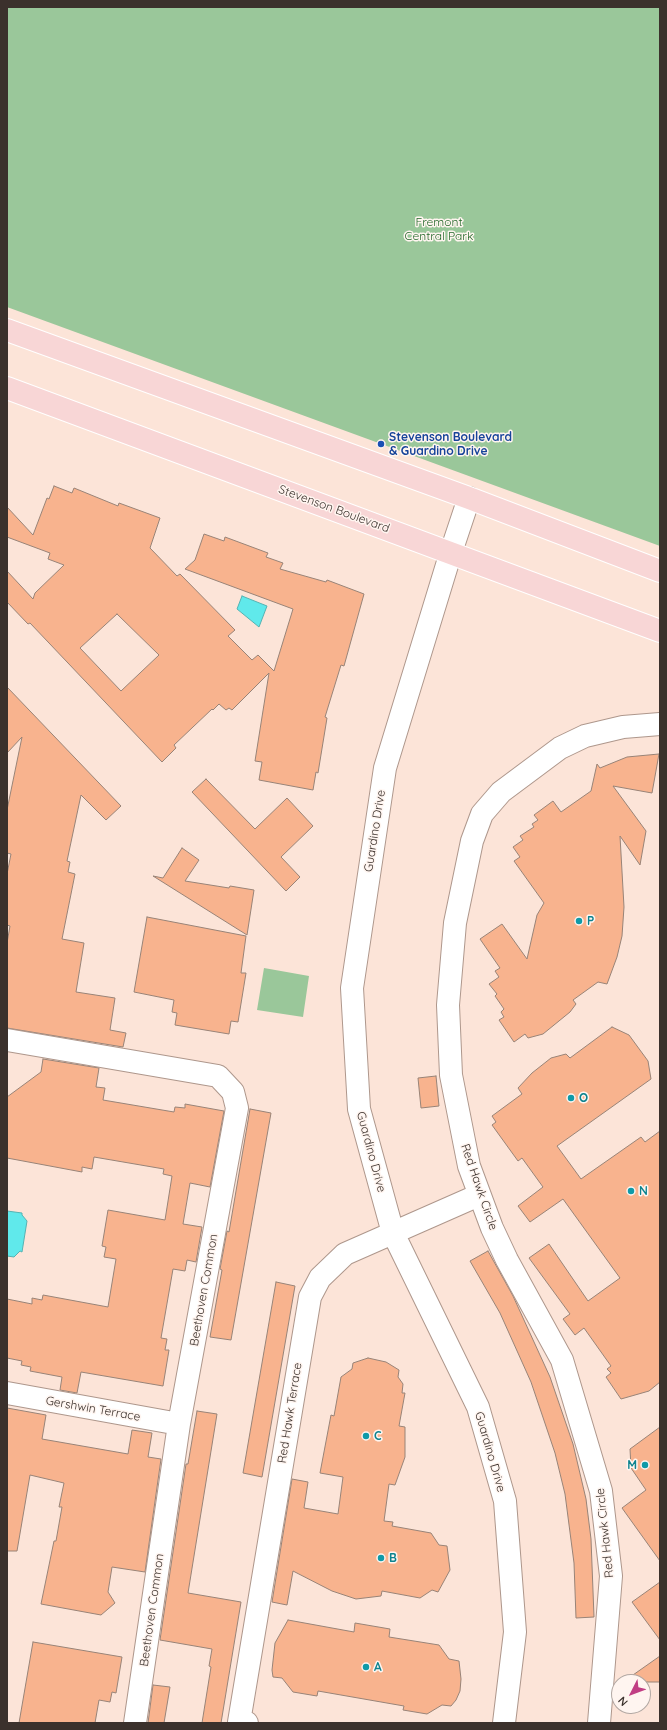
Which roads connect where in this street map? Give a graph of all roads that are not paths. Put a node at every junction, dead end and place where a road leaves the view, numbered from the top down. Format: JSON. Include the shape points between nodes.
{"nodes":[{"id":1,"x":7,"y":330,"type":"edge"},
{"id":2,"x":7,"y":388,"type":"edge"},
{"id":3,"x":469,"y":498,"type":"junction"},
{"id":4,"x":450,"y":552,"type":"junction"},
{"id":5,"x":660,"y":571,"type":"edge"},
{"id":6,"x":660,"y":630,"type":"edge"},
{"id":7,"x":660,"y":724,"type":"edge"},
{"id":8,"x":7,"y":1040,"type":"edge"},
{"id":9,"x":479,"y":1195,"type":"junction"},
{"id":10,"x":393,"y":1232,"type":"junction"},
{"id":11,"x":7,"y":1393,"type":"edge"},
{"id":12,"x":179,"y":1424,"type":"junction"},
{"id":13,"x":135,"y":1723,"type":"edge"},
{"id":14,"x":247,"y":1723,"type":"edge"},
{"id":15,"x":504,"y":1723,"type":"edge"},
{"id":16,"x":599,"y":1723,"type":"edge"}],
"edges":[{"from":1,"to":3,"type":"main road"},
{"from":2,"to":4,"type":"main road","name":"Stevenson Boulevard"},
{"from":3,"to":4,"type":"street","name":"Guardino Drive"},
{"from":3,"to":5,"type":"main road"},
{"from":4,"to":6,"type":"main road","name":"Stevenson Boulevard"},
{"from":4,"to":10,"type":"street","name":"Guardino Drive","via":[[385,768],[352,988],[359,1110]]},
{"from":7,"to":9,"type":"street","name":"Red Hawk Circle","via":[[623,727],[585,736],[560,748],[501,792],[482,814],[472,841],[455,923],[448,1005],[451,1075],[463,1141]]},
{"from":8,"to":12,"type":"street","name":"Beethoven Common","via":[[218,1076],[233,1092],[237,1108]]},
{"from":9,"to":10,"type":"street","name":"Red Hawk Terrace"},
{"from":9,"to":16,"type":"street","name":"Red Hawk Circle","via":[[507,1260],[562,1360],[601,1491],[611,1576]]},
{"from":10,"to":14,"type":"street","name":"Red Hawk Terrace","via":[[345,1254],[320,1278],[310,1296],[239,1722]]},
{"from":10,"to":15,"type":"street","name":"Guardino Drive","via":[[478,1407],[505,1501],[515,1632]]},
{"from":11,"to":12,"type":"street","name":"Gershwin Terrace"},
{"from":12,"to":13,"type":"street","name":"Beethoven Common"}]}
